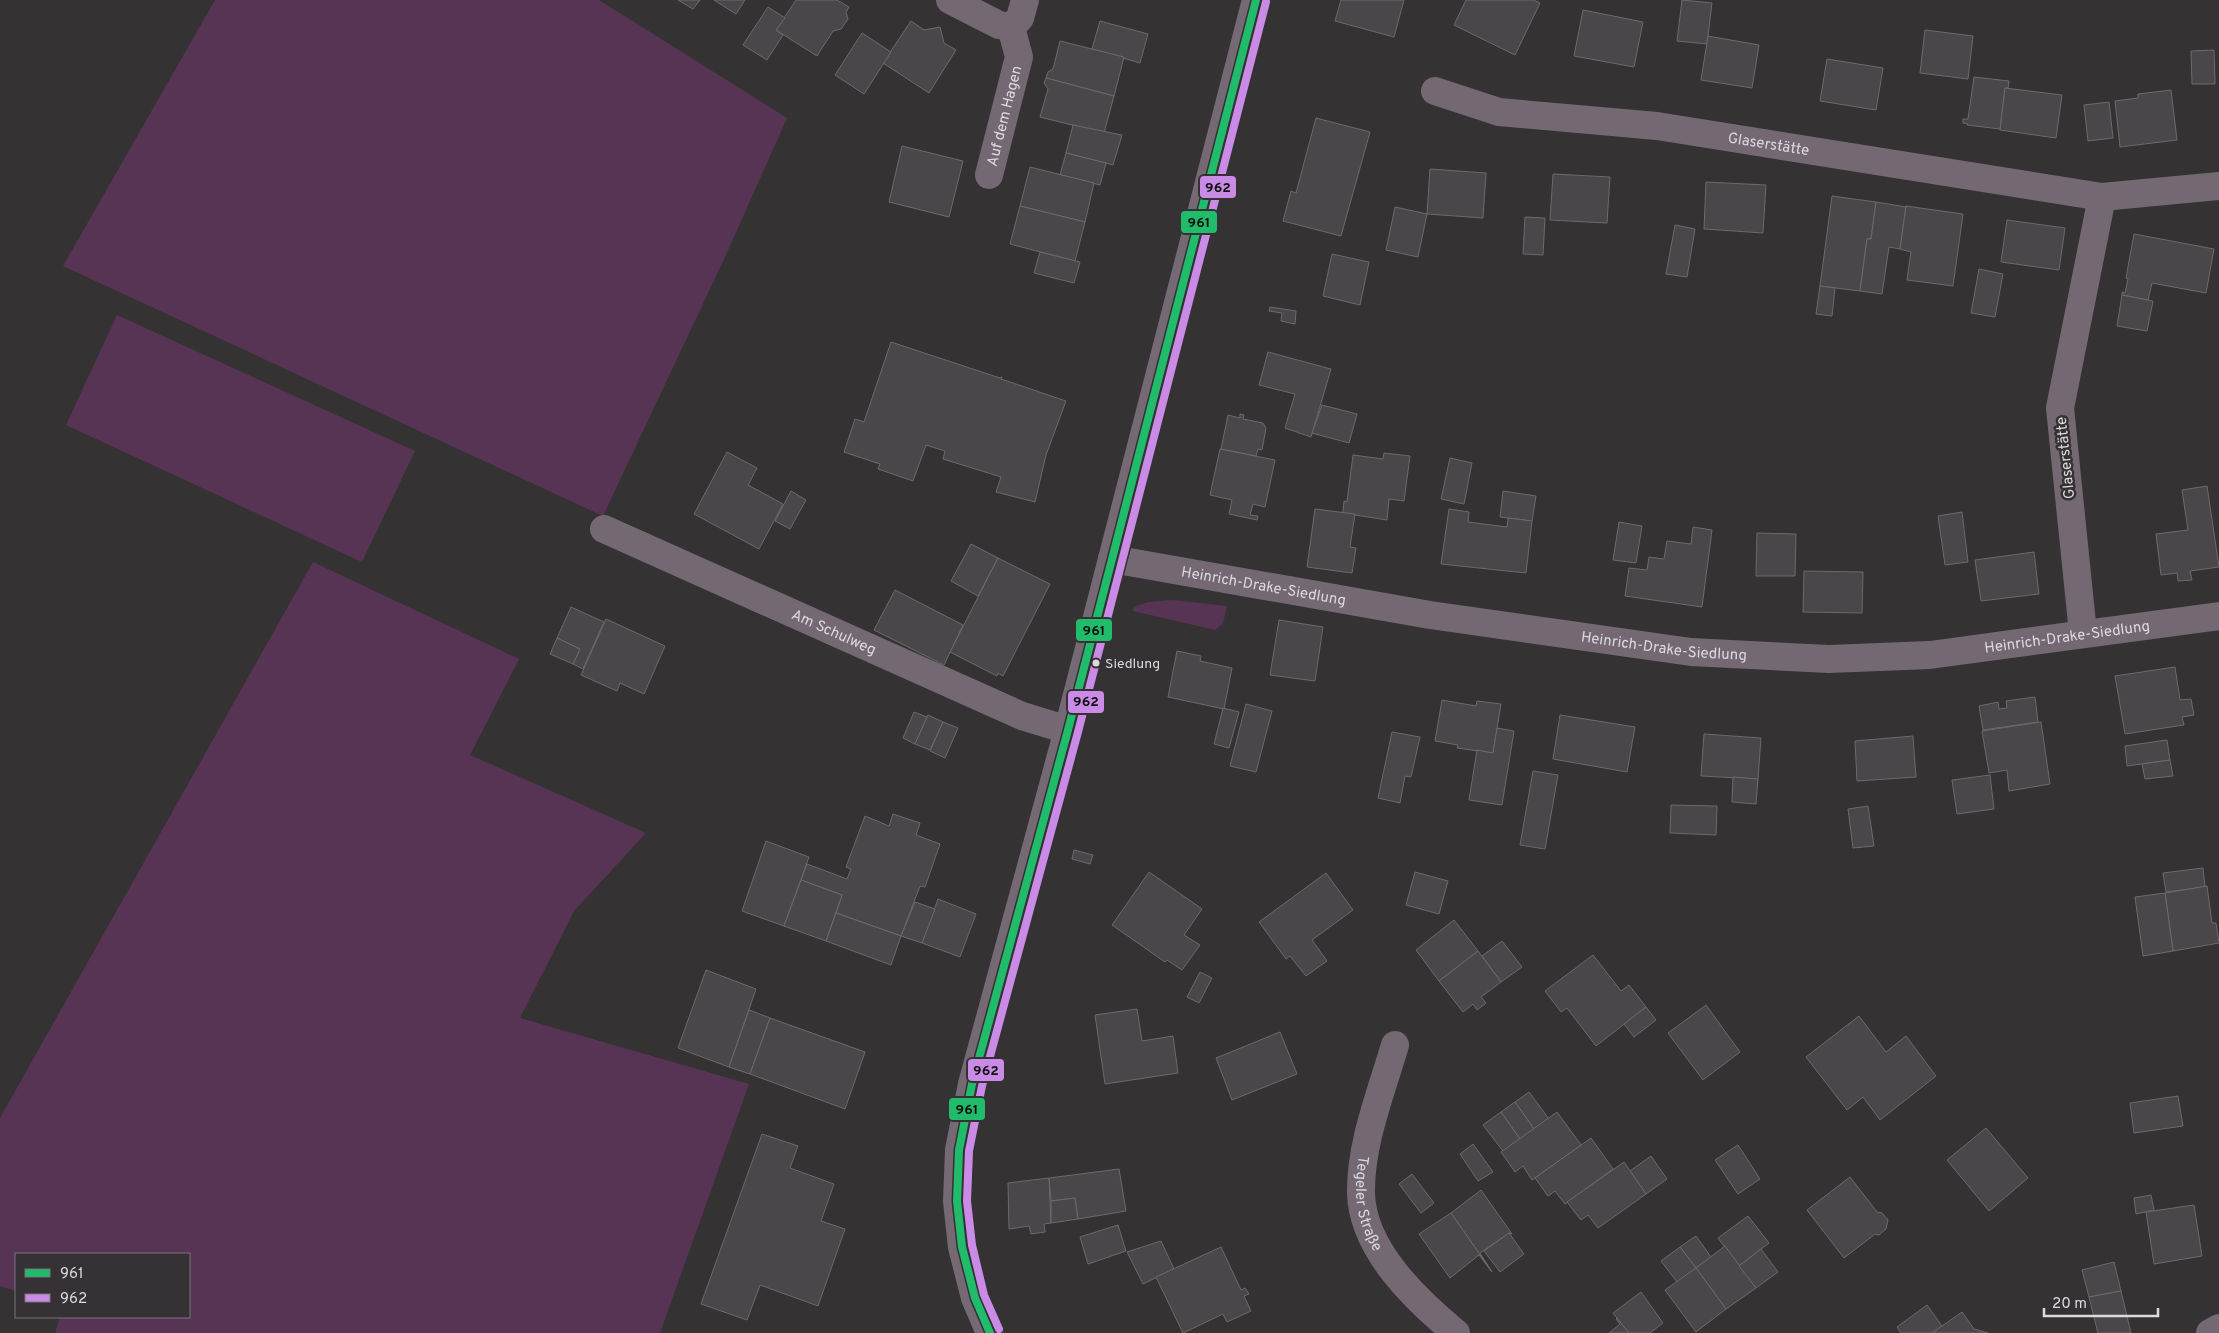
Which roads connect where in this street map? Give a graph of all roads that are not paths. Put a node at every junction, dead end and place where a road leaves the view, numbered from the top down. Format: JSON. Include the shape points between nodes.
{"nodes":[{"id":1,"x":950,"y":0,"type":"edge"},
{"id":2,"x":1025,"y":0,"type":"edge"},
{"id":3,"x":1256,"y":0,"type":"edge"},
{"id":4,"x":1012,"y":27,"type":"junction"},
{"id":5,"x":1435,"y":91,"type":"dead end"},
{"id":6,"x":989,"y":175,"type":"dead end"},
{"id":7,"x":2219,"y":186,"type":"edge"},
{"id":8,"x":2102,"y":197,"type":"junction"},
{"id":9,"x":604,"y":529,"type":"dead end"},
{"id":10,"x":1112,"y":559,"type":"junction"},
{"id":11,"x":2219,"y":616,"type":"edge"},
{"id":12,"x":2083,"y":633,"type":"junction"},
{"id":13,"x":1068,"y":730,"type":"junction"},
{"id":14,"x":1395,"y":1045,"type":"dead end"},
{"id":15,"x":2219,"y":1328,"type":"edge"},
{"id":16,"x":990,"y":1333,"type":"edge"},
{"id":17,"x":1456,"y":1333,"type":"edge"},
{"id":18,"x":2210,"y":1333,"type":"edge"}],
"edges":[{"from":1,"to":4,"type":"street","via":[[999,25]]},
{"from":2,"to":4,"type":"street","via":[[1020,18]]},
{"from":3,"to":10,"type":"main road"},
{"from":4,"to":6,"type":"street","name":"Auf dem Hagen","via":[[1019,57]]},
{"from":5,"to":8,"type":"street","name":"Glaserstätte","via":[[1499,112],[1657,126]]},
{"from":7,"to":8,"type":"street","name":"Glaserstätte"},
{"from":8,"to":12,"type":"street","name":"Glaserstätte","via":[[2060,408]]},
{"from":9,"to":13,"type":"street","name":"Am Schulweg","via":[[1022,716]]},
{"from":10,"to":12,"type":"street","name":"Heinrich-Drake-Siedlung","via":[[1430,615],[1691,652],[1829,659],[1930,655]]},
{"from":10,"to":13,"type":"main road"},
{"from":11,"to":12,"type":"street","name":"Heinrich-Drake-Siedlung"},
{"from":13,"to":16,"type":"main road","via":[[972,1084],[958,1150],[957,1201],[962,1247],[975,1298]]},
{"from":14,"to":17,"type":"street","name":"Tegeler Straße","via":[[1368,1135],[1361,1197],[1379,1250],[1401,1282],[1424,1307]]},
{"from":15,"to":18,"type":"street"}]}
